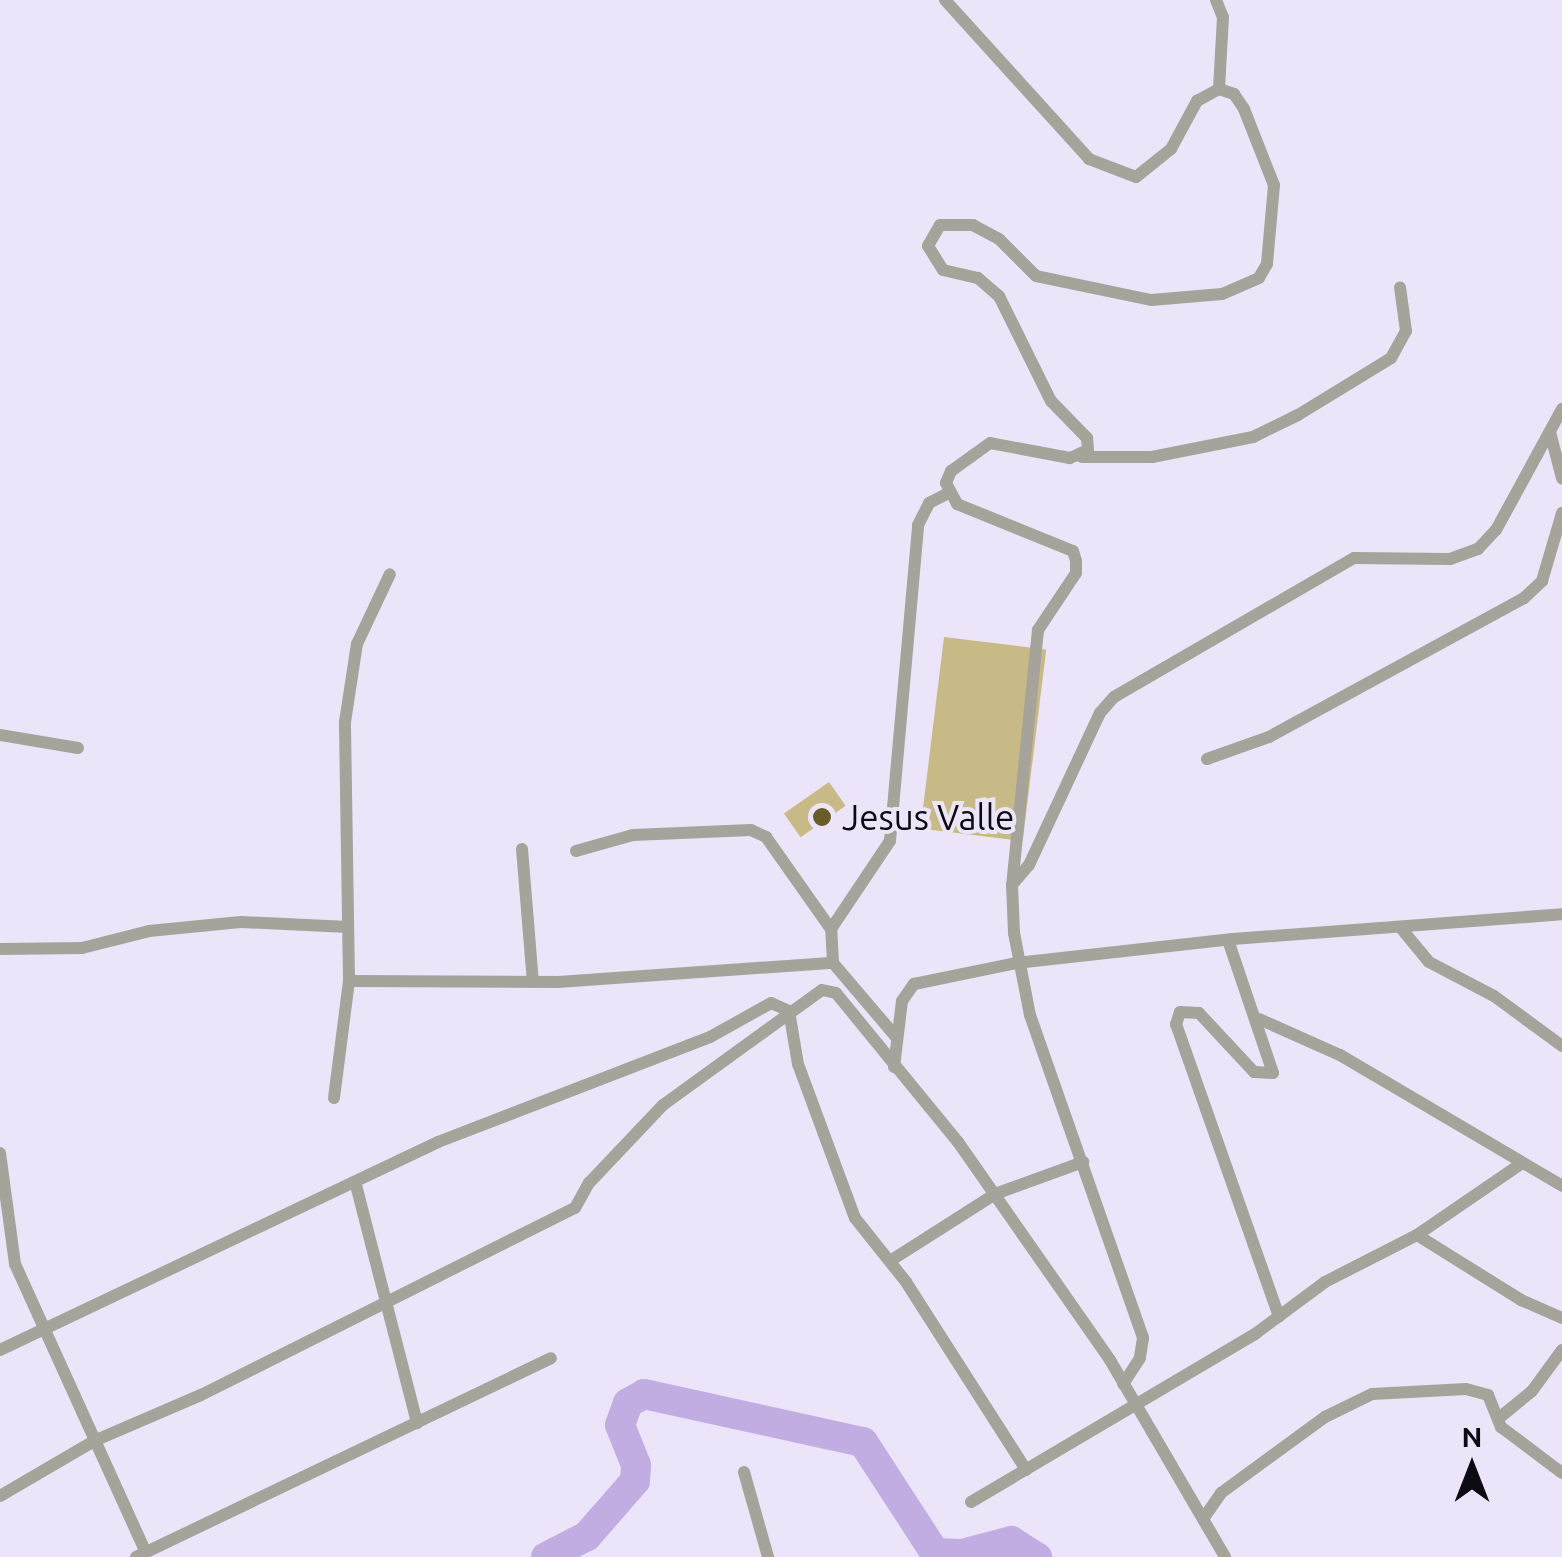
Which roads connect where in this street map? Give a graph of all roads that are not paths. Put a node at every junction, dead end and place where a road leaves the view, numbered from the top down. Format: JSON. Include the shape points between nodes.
{"nodes":[{"id":1,"x":945,"y":0,"type":"edge"},
{"id":2,"x":1216,"y":0,"type":"edge"},
{"id":3,"x":1219,"y":90,"type":"junction"},
{"id":4,"x":1400,"y":287,"type":"dead end"},
{"id":5,"x":1562,"y":410,"type":"edge"},
{"id":6,"x":1550,"y":432,"type":"junction"},
{"id":7,"x":1082,"y":457,"type":"junction"},
{"id":8,"x":1562,"y":478,"type":"edge"},
{"id":9,"x":947,"y":494,"type":"junction"},
{"id":10,"x":1562,"y":513,"type":"edge"},
{"id":11,"x":390,"y":574,"type":"dead end"},
{"id":12,"x":0,"y":734,"type":"edge"},
{"id":13,"x":78,"y":748,"type":"dead end"},
{"id":14,"x":1207,"y":759,"type":"dead end"},
{"id":15,"x":522,"y":849,"type":"dead end"},
{"id":16,"x":576,"y":851,"type":"dead end"},
{"id":17,"x":1012,"y":885,"type":"junction"},
{"id":18,"x":1562,"y":914,"type":"edge"},
{"id":19,"x":348,"y":927,"type":"junction"},
{"id":20,"x":1400,"y":927,"type":"junction"},
{"id":21,"x":831,"y":929,"type":"junction"},
{"id":22,"x":1228,"y":940,"type":"junction"},
{"id":23,"x":0,"y":948,"type":"edge"},
{"id":24,"x":834,"y":963,"type":"junction"},
{"id":25,"x":1016,"y":963,"type":"junction"},
{"id":26,"x":349,"y":981,"type":"junction"},
{"id":27,"x":533,"y":982,"type":"junction"},
{"id":28,"x":789,"y":1012,"type":"junction"},
{"id":29,"x":1259,"y":1019,"type":"junction"},
{"id":30,"x":897,"y":1038,"type":"junction"},
{"id":31,"x":1562,"y":1046,"type":"edge"},
{"id":32,"x":894,"y":1067,"type":"junction"},
{"id":33,"x":334,"y":1098,"type":"dead end"},
{"id":34,"x":0,"y":1153,"type":"edge"},
{"id":35,"x":1083,"y":1162,"type":"junction"},
{"id":36,"x":1522,"y":1163,"type":"junction"},
{"id":37,"x":356,"y":1185,"type":"junction"},
{"id":38,"x":1562,"y":1186,"type":"edge"},
{"id":39,"x":995,"y":1194,"type":"junction"},
{"id":40,"x":1417,"y":1235,"type":"junction"},
{"id":41,"x":890,"y":1261,"type":"junction"},
{"id":42,"x":386,"y":1302,"type":"junction"},
{"id":43,"x":1279,"y":1316,"type":"junction"},
{"id":44,"x":1562,"y":1318,"type":"edge"},
{"id":45,"x":43,"y":1329,"type":"junction"},
{"id":46,"x":0,"y":1350,"type":"edge"},
{"id":47,"x":1562,"y":1350,"type":"edge"},
{"id":48,"x":551,"y":1358,"type":"dead end"},
{"id":49,"x":1123,"y":1384,"type":"junction"},
{"id":50,"x":1134,"y":1406,"type":"junction"},
{"id":51,"x":1499,"y":1418,"type":"junction"},
{"id":52,"x":418,"y":1422,"type":"junction"},
{"id":53,"x":94,"y":1441,"type":"junction"},
{"id":54,"x":1026,"y":1470,"type":"junction"},
{"id":55,"x":744,"y":1472,"type":"dead end"},
{"id":56,"x":1562,"y":1473,"type":"edge"},
{"id":57,"x":0,"y":1496,"type":"edge"},
{"id":58,"x":971,"y":1502,"type":"dead end"},
{"id":59,"x":1203,"y":1518,"type":"junction"},
{"id":60,"x":140,"y":1554,"type":"edge"},
{"id":61,"x":1224,"y":1556,"type":"edge"},
{"id":62,"x":768,"y":1557,"type":"edge"}],
"edges":[{"from":1,"to":3,"type":"street","via":[[1088,159],[1117,175],[1136,177],[1156,164],[1197,102]]},
{"from":2,"to":3,"type":"street","via":[[1223,17]]},
{"from":3,"to":7,"type":"street","via":[[1234,94],[1244,108],[1274,185],[1267,264],[1244,287],[1151,300],[1036,276],[973,225],[940,225],[930,234],[931,260],[943,270],[978,278],[999,296],[1051,401],[1083,430],[1088,450]]},
{"from":4,"to":7,"type":"street","via":[[1406,330],[1391,358],[1298,415],[1252,437],[1152,456]]},
{"from":5,"to":6,"type":"street"},
{"from":6,"to":8,"type":"street"},
{"from":6,"to":17,"type":"street","via":[[1496,530],[1478,549],[1450,559],[1354,558],[1114,697],[1100,713],[1029,865]]},
{"from":7,"to":9,"type":"street","via":[[990,442],[951,471]]},
{"from":9,"to":17,"type":"street","via":[[1027,536],[1074,551],[1076,561],[1076,573],[1038,630]]},
{"from":9,"to":21,"type":"street","via":[[929,503],[918,525],[890,840]]},
{"from":10,"to":14,"type":"street","via":[[1542,581],[1524,598],[1268,736]]},
{"from":11,"to":19,"type":"street","via":[[357,644],[344,722]]},
{"from":12,"to":13,"type":"street"},
{"from":15,"to":27,"type":"street"},
{"from":16,"to":21,"type":"street","via":[[633,836],[751,830],[766,837]]},
{"from":17,"to":25,"type":"street"},
{"from":18,"to":20,"type":"street"},
{"from":19,"to":23,"type":"street","via":[[241,922],[149,931],[82,948]]},
{"from":19,"to":26,"type":"street"},
{"from":20,"to":22,"type":"street"},
{"from":20,"to":31,"type":"street","via":[[1429,962],[1494,996]]},
{"from":21,"to":24,"type":"street"},
{"from":22,"to":25,"type":"street"},
{"from":22,"to":29,"type":"street"},
{"from":24,"to":27,"type":"street"},
{"from":24,"to":30,"type":"street"},
{"from":25,"to":30,"type":"street","via":[[914,984],[902,1001]]},
{"from":25,"to":35,"type":"street"},
{"from":26,"to":27,"type":"street"},
{"from":26,"to":33,"type":"street"},
{"from":28,"to":32,"type":"street","via":[[822,990],[836,993]]},
{"from":28,"to":37,"type":"street","via":[[771,1004],[755,1010],[710,1038],[438,1142]]},
{"from":28,"to":41,"type":"street","via":[[798,1064],[838,1183],[855,1218]]},
{"from":28,"to":42,"type":"street","via":[[663,1105],[589,1183],[575,1208]]},
{"from":29,"to":36,"type":"street","via":[[1340,1055]]},
{"from":29,"to":43,"type":"street","via":[[1272,1060],[1273,1073],[1264,1076],[1199,1013],[1180,1012],[1176,1024]]},
{"from":30,"to":32,"type":"street"},
{"from":32,"to":39,"type":"street"},
{"from":34,"to":45,"type":"street","via":[[15,1264]]},
{"from":35,"to":39,"type":"street"},
{"from":35,"to":49,"type":"street","via":[[1143,1338],[1140,1358]]},
{"from":36,"to":38,"type":"street"},
{"from":36,"to":40,"type":"street"},
{"from":37,"to":42,"type":"street"},
{"from":37,"to":45,"type":"street","via":[[223,1240]]},
{"from":39,"to":41,"type":"street"},
{"from":39,"to":49,"type":"street"},
{"from":40,"to":43,"type":"street","via":[[1325,1282]]},
{"from":40,"to":44,"type":"street","via":[[1520,1300]]},
{"from":41,"to":54,"type":"street"},
{"from":42,"to":52,"type":"street"},
{"from":42,"to":53,"type":"street"},
{"from":43,"to":50,"type":"street"},
{"from":45,"to":46,"type":"street"},
{"from":45,"to":53,"type":"street"},
{"from":47,"to":51,"type":"street","via":[[1532,1391]]},
{"from":48,"to":52,"type":"street"},
{"from":49,"to":50,"type":"street"},
{"from":50,"to":54,"type":"street"},
{"from":50,"to":59,"type":"street"},
{"from":51,"to":56,"type":"street","via":[[1500,1427]]},
{"from":51,"to":59,"type":"street","via":[[1488,1396],[1466,1388],[1372,1394],[1325,1417],[1236,1482]]},
{"from":52,"to":60,"type":"street"},
{"from":53,"to":57,"type":"street"},
{"from":53,"to":60,"type":"street"},
{"from":54,"to":58,"type":"street"},
{"from":55,"to":62,"type":"street"},
{"from":59,"to":61,"type":"street"}]}
